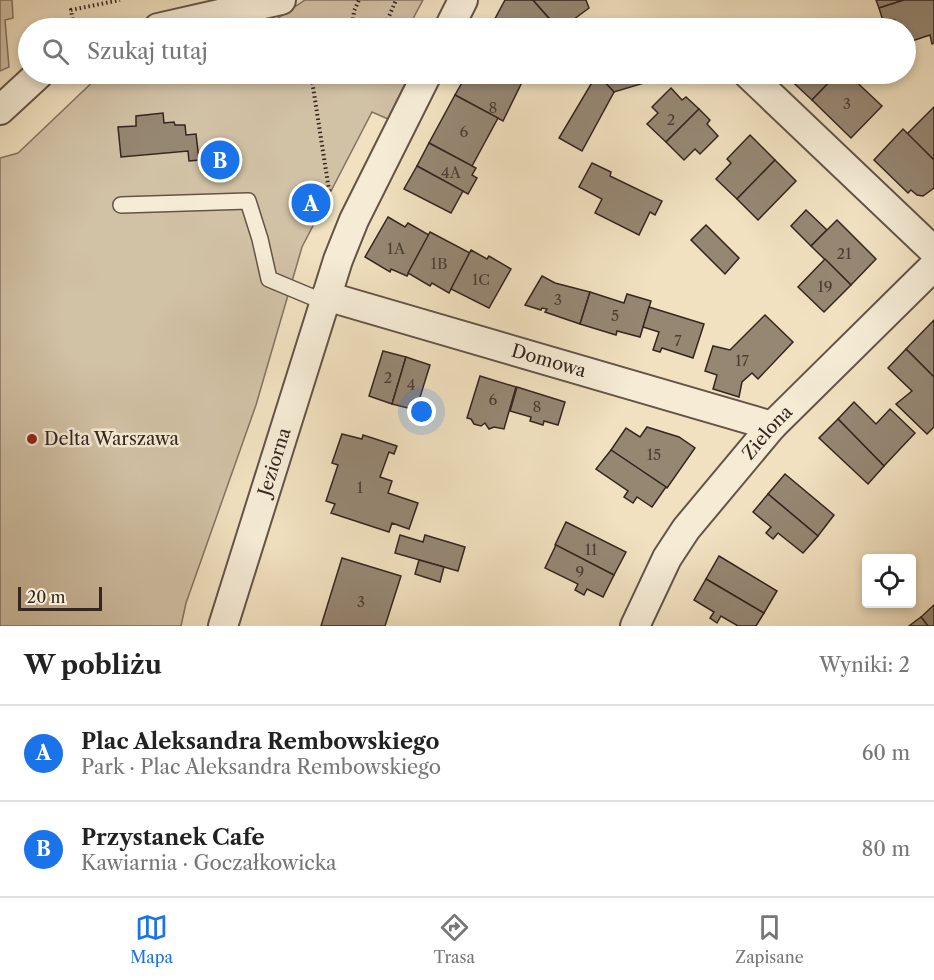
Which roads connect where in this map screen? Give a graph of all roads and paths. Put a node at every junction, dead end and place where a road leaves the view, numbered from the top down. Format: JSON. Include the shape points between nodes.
{"nodes":[{"id":1,"x":120,"y":0,"type":"edge"},
{"id":2,"x":281,"y":0,"type":"edge"},
{"id":3,"x":359,"y":0,"type":"edge"},
{"id":4,"x":396,"y":0,"type":"edge"},
{"id":5,"x":463,"y":0,"type":"edge"},
{"id":6,"x":72,"y":18,"type":"edge"},
{"id":7,"x":202,"y":18,"type":"edge"},
{"id":8,"x":353,"y":18,"type":"edge"},
{"id":9,"x":388,"y":18,"type":"edge"},
{"id":10,"x":454,"y":18,"type":"edge"},
{"id":11,"x":28,"y":84,"type":"edge"},
{"id":12,"x":313,"y":84,"type":"edge"},
{"id":13,"x":422,"y":84,"type":"edge"},
{"id":14,"x":759,"y":84,"type":"edge"},
{"id":15,"x":0,"y":110,"type":"edge"},
{"id":16,"x":122,"y":205,"type":"dead end"},
{"id":17,"x":331,"y":207,"type":"dead end"},
{"id":18,"x":934,"y":251,"type":"edge"},
{"id":19,"x":934,"y":266,"type":"edge"},
{"id":20,"x":325,"y":299,"type":"junction"},
{"id":21,"x":772,"y":426,"type":"junction"},
{"id":22,"x":224,"y":626,"type":"edge"},
{"id":23,"x":635,"y":626,"type":"edge"}],
"edges":[{"from":1,"to":6,"type":"path","via":[[71,10]]},
{"from":2,"to":7,"type":"street"},
{"from":3,"to":8,"type":"path"},
{"from":4,"to":9,"type":"path"},
{"from":5,"to":10,"type":"street"},
{"from":11,"to":15,"type":"street"},
{"from":12,"to":17,"type":"path"},
{"from":13,"to":20,"type":"street","name":"Jeziorna","via":[[354,220]]},
{"from":14,"to":18,"type":"street"},
{"from":16,"to":20,"type":"lane","via":[[248,201],[269,279]]},
{"from":19,"to":21,"type":"street","name":"Zielona"},
{"from":20,"to":21,"type":"street","name":"Domowa"},
{"from":20,"to":22,"type":"street","name":"Jeziorna"},
{"from":21,"to":23,"type":"street","name":"Zielona","via":[[686,529],[667,558]]}]}
